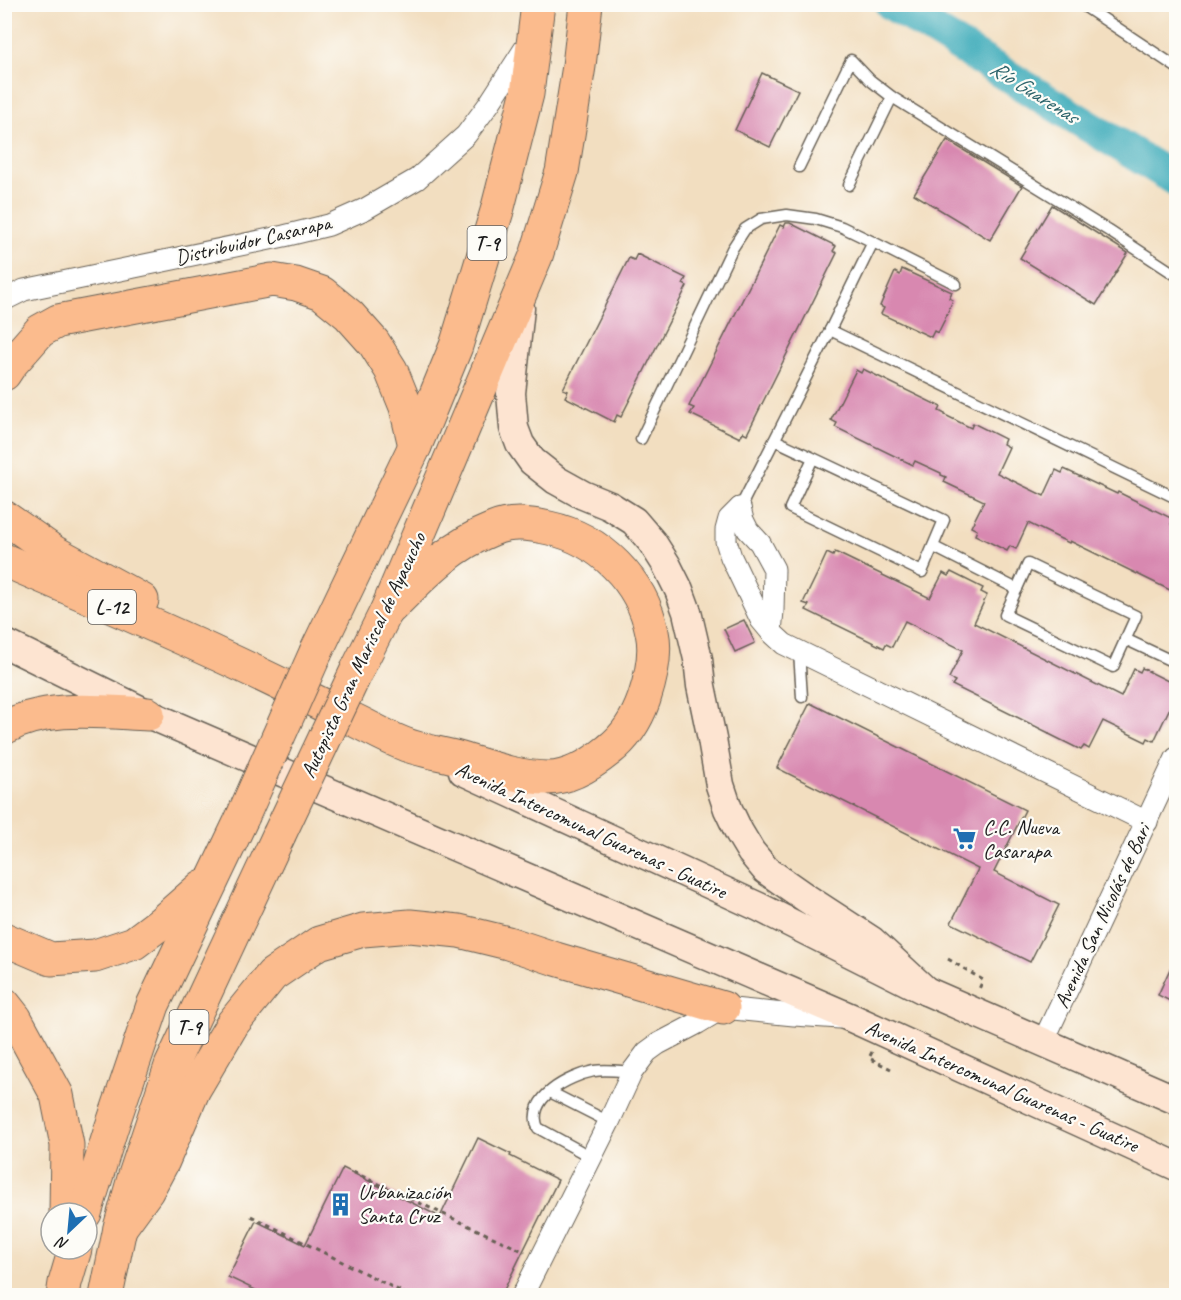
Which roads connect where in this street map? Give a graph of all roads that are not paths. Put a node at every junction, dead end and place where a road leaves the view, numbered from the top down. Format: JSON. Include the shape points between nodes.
{"nodes":[{"id":1,"x":586,"y":4,"type":"edge"},
{"id":2,"x":1081,"y":4,"type":"edge"},
{"id":3,"x":536,"y":19,"type":"edge"},
{"id":4,"x":1176,"y":67,"type":"edge"},
{"id":5,"x":892,"y":97,"type":"junction"},
{"id":6,"x":799,"y":167,"type":"dead end"},
{"id":7,"x":849,"y":185,"type":"dead end"},
{"id":8,"x":873,"y":242,"type":"junction"},
{"id":9,"x":1176,"y":275,"type":"edge"},
{"id":10,"x":956,"y":284,"type":"dead end"},
{"id":11,"x":522,"y":288,"type":"junction"},
{"id":12,"x":4,"y":300,"type":"edge"},
{"id":13,"x":830,"y":330,"type":"junction"},
{"id":14,"x":4,"y":374,"type":"edge"},
{"id":15,"x":641,"y":439,"type":"dead end"},
{"id":16,"x":775,"y":440,"type":"junction"},
{"id":17,"x":415,"y":446,"type":"junction"},
{"id":18,"x":813,"y":458,"type":"junction"},
{"id":19,"x":1176,"y":498,"type":"edge"},
{"id":20,"x":740,"y":508,"type":"junction"},
{"id":21,"x":4,"y":517,"type":"edge"},
{"id":22,"x":934,"y":547,"type":"junction"},
{"id":23,"x":4,"y":560,"type":"edge"},
{"id":24,"x":1017,"y":589,"type":"junction"},
{"id":25,"x":386,"y":612,"type":"junction"},
{"id":26,"x":771,"y":632,"type":"junction"},
{"id":27,"x":1125,"y":639,"type":"junction"},
{"id":28,"x":4,"y":642,"type":"edge"},
{"id":29,"x":799,"y":652,"type":"junction"},
{"id":30,"x":219,"y":655,"type":"junction"},
{"id":31,"x":1176,"y":663,"type":"edge"},
{"id":32,"x":802,"y":698,"type":"dead end"},
{"id":33,"x":148,"y":714,"type":"junction"},
{"id":34,"x":4,"y":728,"type":"edge"},
{"id":35,"x":406,"y":745,"type":"junction"},
{"id":36,"x":1176,"y":758,"type":"edge"},
{"id":37,"x":1147,"y":822,"type":"junction"},
{"id":38,"x":214,"y":877,"type":"junction"},
{"id":39,"x":4,"y":939,"type":"edge"},
{"id":40,"x":926,"y":991,"type":"junction"},
{"id":41,"x":4,"y":1004,"type":"edge"},
{"id":42,"x":723,"y":1008,"type":"junction"},
{"id":43,"x":854,"y":1019,"type":"junction"},
{"id":44,"x":1043,"y":1042,"type":"junction"},
{"id":45,"x":632,"y":1072,"type":"junction"},
{"id":46,"x":550,"y":1092,"type":"junction"},
{"id":47,"x":1176,"y":1100,"type":"edge"},
{"id":48,"x":609,"y":1122,"type":"junction"},
{"id":49,"x":591,"y":1157,"type":"junction"},
{"id":50,"x":1176,"y":1166,"type":"edge"},
{"id":51,"x":66,"y":1201,"type":"edge"},
{"id":52,"x":90,"y":1201,"type":"edge"},
{"id":53,"x":120,"y":1228,"type":"junction"},
{"id":54,"x":65,"y":1261,"type":"edge"},
{"id":55,"x":72,"y":1261,"type":"edge"},
{"id":56,"x":64,"y":1289,"type":"edge"},
{"id":57,"x":106,"y":1296,"type":"edge"},
{"id":58,"x":522,"y":1296,"type":"edge"}],
"edges":[{"from":1,"to":11,"type":"highway","name":"Autopista Gran Mariscal de Ayacucho","number":"T-9","via":[[562,172]]},
{"from":2,"to":4,"type":"lane"},
{"from":3,"to":12,"type":"street","name":"Distribuidor Casarapa","via":[[489,104],[466,135],[417,179],[364,209],[329,225],[24,290]]},
{"from":3,"to":17,"type":"highway","name":"Autopista Gran Mariscal de Ayacucho","number":"T-9","via":[[527,94],[496,211],[456,346]]},
{"from":5,"to":6,"type":"lane","via":[[851,60]]},
{"from":5,"to":7,"type":"lane"},
{"from":5,"to":9,"type":"lane"},
{"from":8,"to":10,"type":"lane"},
{"from":8,"to":13,"type":"lane"},
{"from":8,"to":15,"type":"lane","via":[[816,219],[787,215],[761,219],[745,230],[732,249]]},
{"from":11,"to":25,"type":"highway","name":"Autopista Gran Mariscal de Ayacucho","number":"T-9"},
{"from":11,"to":40,"type":"main road","via":[[511,393],[514,428],[520,444],[532,461],[556,480],[634,521],[666,564],[687,612],[720,785],[739,832],[766,870],[872,941]]},
{"from":13,"to":16,"type":"lane"},
{"from":13,"to":19,"type":"lane"},
{"from":14,"to":17,"type":"highway","via":[[40,332],[58,321],[272,280],[322,293],[374,343],[392,370]]},
{"from":16,"to":18,"type":"lane"},
{"from":16,"to":20,"type":"lane"},
{"from":17,"to":38,"type":"highway","name":"Autopista Gran Mariscal de Ayacucho","number":"T-9","bridge":true},
{"from":18,"to":22,"type":"lane","via":[[944,520]]},
{"from":18,"to":22,"type":"lane","via":[[790,508],[922,572]]},
{"from":20,"to":26,"type":"street","via":[[748,530],[774,569]]},
{"from":20,"to":26,"type":"street","via":[[729,519],[726,541],[761,620]]},
{"from":21,"to":30,"type":"highway","via":[[54,552],[196,633]]},
{"from":22,"to":24,"type":"lane"},
{"from":23,"to":30,"type":"highway","name":"Avenida Intercomunal Guarenas - Guatire","number":"L-12"},
{"from":24,"to":27,"type":"lane","via":[[1028,564],[1136,616]]},
{"from":24,"to":27,"type":"lane","via":[[1005,615],[1113,667]]},
{"from":25,"to":35,"type":"highway","via":[[438,561],[462,544],[494,528],[531,525],[579,539],[609,558],[636,591],[652,633],[650,681],[632,726],[618,743],[576,771],[552,778],[523,776]]},
{"from":25,"to":53,"type":"highway","name":"Autopista Gran Mariscal de Ayacucho","number":"T-9","bridge":true,"via":[[171,1066]]},
{"from":26,"to":29,"type":"street"},
{"from":27,"to":31,"type":"lane"},
{"from":28,"to":33,"type":"main road","name":"Avenida Intercomunal Guarenas - Guatire"},
{"from":29,"to":32,"type":"lane"},
{"from":29,"to":37,"type":"street"},
{"from":30,"to":35,"type":"highway","name":"Avenida Intercomunal Guarenas - Guatire"},
{"from":33,"to":34,"type":"highway","via":[[44,713]]},
{"from":33,"to":43,"type":"main road","name":"Avenida Intercomunal Guarenas - Guatire"},
{"from":35,"to":40,"type":"main road","name":"Avenida Intercomunal Guarenas - Guatire","via":[[759,907]]},
{"from":36,"to":37,"type":"street","name":"Avenida San Nicolás de Bari"},
{"from":37,"to":44,"type":"street","name":"Avenida San Nicolás de Bari"},
{"from":38,"to":39,"type":"highway","via":[[134,943],[95,956],[51,959]]},
{"from":38,"to":52,"type":"highway","name":"Autopista Gran Mariscal de Ayacucho","number":"T-9","via":[[153,1005]]},
{"from":40,"to":44,"type":"main road","name":"Avenida Intercomunal Guarenas - Guatire"},
{"from":41,"to":51,"type":"highway","via":[[57,1095],[68,1145]]},
{"from":42,"to":43,"type":"street"},
{"from":42,"to":45,"type":"street","via":[[658,1044]]},
{"from":42,"to":53,"type":"highway","via":[[459,931],[410,926],[363,930],[319,943],[272,975],[233,1023],[194,1089],[147,1191]]},
{"from":43,"to":50,"type":"main road","name":"Avenida Intercomunal Guarenas - Guatire"},
{"from":44,"to":47,"type":"main road","name":"Avenida Intercomunal Guarenas - Guatire"},
{"from":45,"to":46,"type":"lane","via":[[593,1071]]},
{"from":45,"to":48,"type":"street"},
{"from":46,"to":48,"type":"lane"},
{"from":46,"to":49,"type":"lane","via":[[538,1104],[538,1128]]},
{"from":48,"to":49,"type":"street"},
{"from":49,"to":58,"type":"street"},
{"from":53,"to":57,"type":"highway","name":"Autopista Gran Mariscal de Ayacucho","number":"T-9"},
{"from":54,"to":56,"type":"highway"},
{"from":55,"to":56,"type":"highway"}]}
